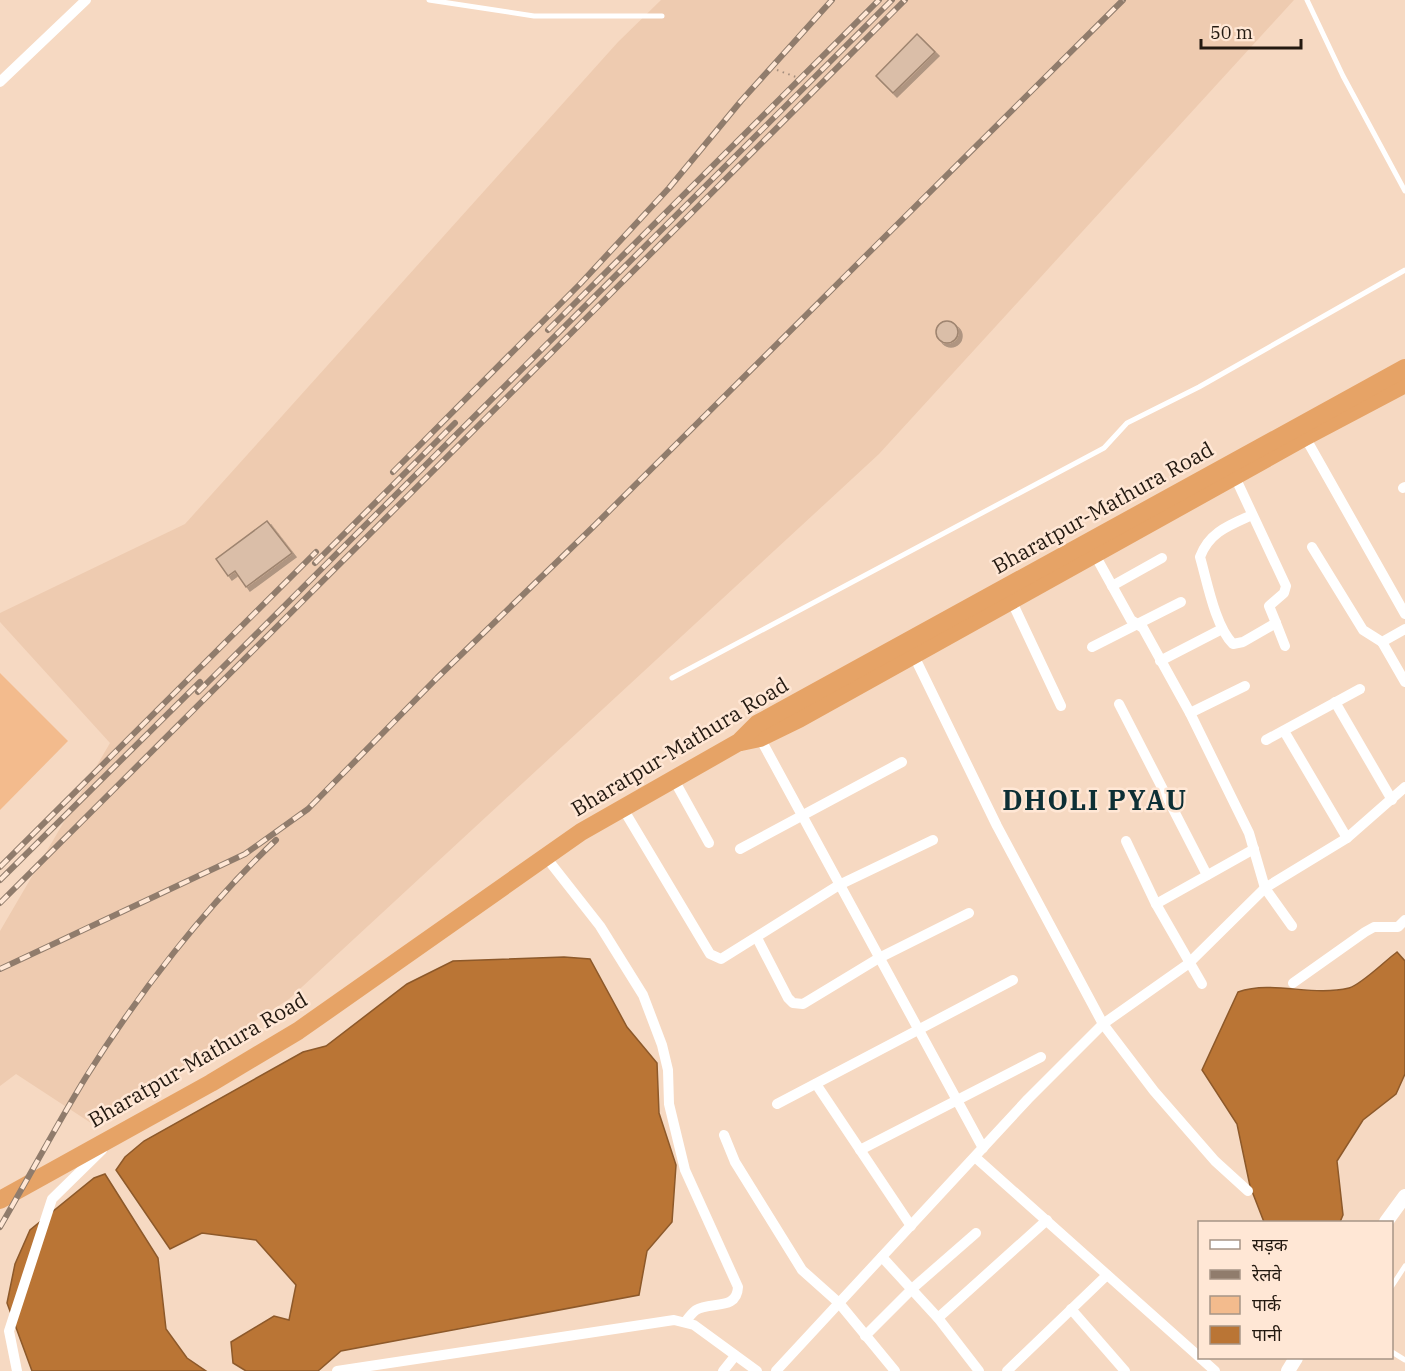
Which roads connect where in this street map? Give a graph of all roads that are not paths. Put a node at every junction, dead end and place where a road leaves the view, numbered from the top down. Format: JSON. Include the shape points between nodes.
{"nodes":[{"id":1,"x":86,"y":0,"type":"edge"},
{"id":2,"x":429,"y":0,"type":"edge"},
{"id":3,"x":1307,"y":0,"type":"edge"},
{"id":4,"x":662,"y":16,"type":"dead end"},
{"id":5,"x":0,"y":82,"type":"edge"},
{"id":6,"x":1405,"y":191,"type":"edge"},
{"id":7,"x":1405,"y":270,"type":"edge"},
{"id":8,"x":1404,"y":377,"type":"edge"},
{"id":9,"x":1305,"y":437,"type":"junction"},
{"id":10,"x":1235,"y":477,"type":"junction"},
{"id":11,"x":1200,"y":488,"type":"junction"},
{"id":12,"x":1252,"y":515,"type":"junction"},
{"id":13,"x":1312,"y":546,"type":"dead end"},
{"id":14,"x":1095,"y":555,"type":"junction"},
{"id":15,"x":1162,"y":558,"type":"dead end"},
{"id":16,"x":1112,"y":586,"type":"junction"},
{"id":17,"x":1012,"y":602,"type":"junction"},
{"id":18,"x":1181,"y":602,"type":"dead end"},
{"id":19,"x":1405,"y":614,"type":"edge"},
{"id":20,"x":1276,"y":623,"type":"junction"},
{"id":21,"x":1138,"y":625,"type":"junction"},
{"id":22,"x":1222,"y":629,"type":"junction"},
{"id":23,"x":1405,"y":629,"type":"edge"},
{"id":24,"x":1382,"y":642,"type":"junction"},
{"id":25,"x":1092,"y":646,"type":"dead end"},
{"id":26,"x":1285,"y":646,"type":"dead end"},
{"id":27,"x":914,"y":656,"type":"junction"},
{"id":28,"x":1160,"y":661,"type":"junction"},
{"id":29,"x":672,"y":678,"type":"dead end"},
{"id":30,"x":1405,"y":682,"type":"edge"},
{"id":31,"x":1245,"y":686,"type":"dead end"},
{"id":32,"x":1360,"y":689,"type":"dead end"},
{"id":33,"x":1335,"y":702,"type":"junction"},
{"id":34,"x":1119,"y":704,"type":"dead end"},
{"id":35,"x":1061,"y":706,"type":"dead end"},
{"id":36,"x":1190,"y":713,"type":"junction"},
{"id":37,"x":1284,"y":731,"type":"junction"},
{"id":38,"x":760,"y":738,"type":"junction"},
{"id":39,"x":1266,"y":740,"type":"dead end"},
{"id":40,"x":739,"y":742,"type":"junction"},
{"id":41,"x":902,"y":762,"type":"dead end"},
{"id":42,"x":673,"y":778,"type":"junction"},
{"id":43,"x":1405,"y":787,"type":"edge"},
{"id":44,"x":1392,"y":800,"type":"junction"},
{"id":45,"x":622,"y":807,"type":"junction"},
{"id":46,"x":802,"y":817,"type":"junction"},
{"id":47,"x":1347,"y":838,"type":"junction"},
{"id":48,"x":933,"y":840,"type":"dead end"},
{"id":49,"x":1126,"y":841,"type":"dead end"},
{"id":50,"x":709,"y":843,"type":"dead end"},
{"id":51,"x":740,"y":849,"type":"dead end"},
{"id":52,"x":1254,"y":849,"type":"junction"},
{"id":53,"x":545,"y":856,"type":"junction"},
{"id":54,"x":1207,"y":875,"type":"junction"},
{"id":55,"x":839,"y":885,"type":"junction"},
{"id":56,"x":1265,"y":888,"type":"junction"},
{"id":57,"x":1155,"y":904,"type":"junction"},
{"id":58,"x":969,"y":913,"type":"dead end"},
{"id":59,"x":1405,"y":920,"type":"edge"},
{"id":60,"x":1292,"y":926,"type":"dead end"},
{"id":61,"x":758,"y":938,"type":"junction"},
{"id":62,"x":879,"y":958,"type":"junction"},
{"id":63,"x":1188,"y":963,"type":"junction"},
{"id":64,"x":1013,"y":980,"type":"dead end"},
{"id":65,"x":1293,"y":983,"type":"dead end"},
{"id":66,"x":1202,"y":984,"type":"dead end"},
{"id":67,"x":1103,"y":1024,"type":"junction"},
{"id":68,"x":919,"y":1031,"type":"junction"},
{"id":69,"x":1041,"y":1057,"type":"dead end"},
{"id":70,"x":816,"y":1084,"type":"junction"},
{"id":71,"x":956,"y":1098,"type":"junction"},
{"id":72,"x":777,"y":1104,"type":"dead end"},
{"id":73,"x":122,"y":1131,"type":"junction"},
{"id":74,"x":724,"y":1135,"type":"dead end"},
{"id":75,"x":983,"y":1148,"type":"junction"},
{"id":76,"x":860,"y":1150,"type":"junction"},
{"id":77,"x":975,"y":1157,"type":"junction"},
{"id":78,"x":1248,"y":1191,"type":"dead end"},
{"id":79,"x":1405,"y":1196,"type":"edge"},
{"id":80,"x":0,"y":1200,"type":"edge"},
{"id":81,"x":1047,"y":1220,"type":"junction"},
{"id":82,"x":1387,"y":1221,"type":"edge"},
{"id":83,"x":911,"y":1226,"type":"junction"},
{"id":84,"x":976,"y":1233,"type":"dead end"},
{"id":85,"x":882,"y":1257,"type":"junction"},
{"id":86,"x":1405,"y":1266,"type":"edge"},
{"id":87,"x":1107,"y":1275,"type":"junction"},
{"id":88,"x":1393,"y":1284,"type":"edge"},
{"id":89,"x":913,"y":1288,"type":"junction"},
{"id":90,"x":839,"y":1303,"type":"junction"},
{"id":91,"x":1071,"y":1309,"type":"junction"},
{"id":92,"x":938,"y":1318,"type":"junction"},
{"id":93,"x":686,"y":1321,"type":"junction"},
{"id":94,"x":865,"y":1336,"type":"junction"},
{"id":95,"x":735,"y":1356,"type":"junction"},
{"id":96,"x":1198,"y":1356,"type":"edge"},
{"id":97,"x":1202,"y":1359,"type":"edge"},
{"id":98,"x":1010,"y":1370,"type":"edge"},
{"id":99,"x":17,"y":1371,"type":"edge"},
{"id":100,"x":337,"y":1371,"type":"edge"},
{"id":101,"x":723,"y":1371,"type":"edge"},
{"id":102,"x":757,"y":1371,"type":"edge"},
{"id":103,"x":776,"y":1371,"type":"edge"},
{"id":104,"x":895,"y":1371,"type":"edge"},
{"id":105,"x":979,"y":1371,"type":"edge"},
{"id":106,"x":1125,"y":1371,"type":"edge"},
{"id":107,"x":1215,"y":1371,"type":"edge"}],
"edges":[{"from":1,"to":5,"type":"street"},
{"from":2,"to":4,"type":"lane","via":[[534,16]]},
{"from":3,"to":6,"type":"lane"},
{"from":7,"to":29,"type":"lane","via":[[1199,387],[1127,423],[1104,448]]},
{"from":8,"to":9,"type":"highway","name":"Bharatpur-Mathura Road"},
{"from":8,"to":11,"type":"highway","name":"Bharatpur-Mathura Road"},
{"from":9,"to":10,"type":"highway","name":"Bharatpur-Mathura Road"},
{"from":9,"to":19,"type":"street"},
{"from":10,"to":11,"type":"highway","name":"Bharatpur-Mathura Road"},
{"from":10,"to":12,"type":"street"},
{"from":11,"to":14,"type":"highway","name":"Bharatpur-Mathura Road"},
{"from":11,"to":40,"type":"highway","name":"Bharatpur-Mathura Road","via":[[757,724]]},
{"from":12,"to":20,"type":"street","via":[[1286,586],[1284,593],[1269,606]]},
{"from":12,"to":22,"type":"street","via":[[1216,532],[1200,557]]},
{"from":13,"to":24,"type":"street","via":[[1363,630]]},
{"from":14,"to":16,"type":"street"},
{"from":14,"to":17,"type":"highway","name":"Bharatpur-Mathura Road"},
{"from":15,"to":16,"type":"street"},
{"from":16,"to":21,"type":"street","via":[[1131,620]]},
{"from":17,"to":27,"type":"highway","name":"Bharatpur-Mathura Road"},
{"from":17,"to":35,"type":"street"},
{"from":18,"to":21,"type":"street"},
{"from":20,"to":22,"type":"street","via":[[1237,644]]},
{"from":20,"to":26,"type":"street"},
{"from":21,"to":25,"type":"street"},
{"from":21,"to":28,"type":"street"},
{"from":22,"to":28,"type":"street"},
{"from":23,"to":24,"type":"street"},
{"from":24,"to":30,"type":"street"},
{"from":27,"to":38,"type":"highway","name":"Bharatpur-Mathura Road"},
{"from":27,"to":67,"type":"street","via":[[997,826]]},
{"from":28,"to":36,"type":"street"},
{"from":31,"to":36,"type":"street"},
{"from":32,"to":33,"type":"street"},
{"from":33,"to":37,"type":"street"},
{"from":33,"to":44,"type":"street"},
{"from":34,"to":54,"type":"street"},
{"from":36,"to":52,"type":"street"},
{"from":37,"to":39,"type":"street"},
{"from":37,"to":47,"type":"street"},
{"from":38,"to":40,"type":"highway","name":"Bharatpur-Mathura Road"},
{"from":38,"to":46,"type":"street"},
{"from":40,"to":42,"type":"highway","name":"Bharatpur-Mathura Road"},
{"from":41,"to":46,"type":"street"},
{"from":42,"to":45,"type":"highway","name":"Bharatpur-Mathura Road"},
{"from":42,"to":50,"type":"street"},
{"from":43,"to":44,"type":"street"},
{"from":44,"to":47,"type":"street"},
{"from":45,"to":53,"type":"highway","name":"Bharatpur-Mathura Road"},
{"from":45,"to":61,"type":"street","via":[[710,954],[722,959]]},
{"from":46,"to":51,"type":"street"},
{"from":46,"to":55,"type":"street"},
{"from":47,"to":56,"type":"street"},
{"from":48,"to":55,"type":"street"},
{"from":49,"to":57,"type":"street"},
{"from":52,"to":54,"type":"street"},
{"from":52,"to":56,"type":"street"},
{"from":53,"to":73,"type":"highway","name":"Bharatpur-Mathura Road","via":[[298,1031]]},
{"from":53,"to":93,"type":"street","via":[[600,926],[643,995],[668,1070],[669,1104],[685,1170],[738,1287],[731,1302],[696,1310]]},
{"from":54,"to":57,"type":"street"},
{"from":55,"to":61,"type":"street"},
{"from":55,"to":62,"type":"street"},
{"from":56,"to":60,"type":"street"},
{"from":56,"to":63,"type":"street"},
{"from":57,"to":63,"type":"street"},
{"from":58,"to":62,"type":"street"},
{"from":59,"to":65,"type":"street","via":[[1398,927],[1374,927],[1365,932]]},
{"from":61,"to":62,"type":"street","via":[[789,998],[798,1004]]},
{"from":62,"to":68,"type":"street"},
{"from":63,"to":66,"type":"street"},
{"from":63,"to":67,"type":"street"},
{"from":64,"to":68,"type":"street"},
{"from":67,"to":75,"type":"street"},
{"from":67,"to":78,"type":"street","via":[[1154,1091],[1215,1161]]},
{"from":68,"to":70,"type":"street"},
{"from":68,"to":71,"type":"street"},
{"from":69,"to":71,"type":"street"},
{"from":70,"to":72,"type":"street"},
{"from":70,"to":76,"type":"street"},
{"from":71,"to":75,"type":"street"},
{"from":71,"to":76,"type":"street"},
{"from":73,"to":80,"type":"highway","name":"Bharatpur-Mathura Road"},
{"from":73,"to":99,"type":"street","via":[[52,1199],[9,1331]]},
{"from":74,"to":90,"type":"street","via":[[735,1162],[802,1270]]},
{"from":75,"to":77,"type":"street"},
{"from":76,"to":83,"type":"street"},
{"from":77,"to":81,"type":"street"},
{"from":77,"to":83,"type":"street"},
{"from":79,"to":82,"type":"street"},
{"from":81,"to":87,"type":"street"},
{"from":81,"to":92,"type":"street"},
{"from":83,"to":85,"type":"street"},
{"from":84,"to":89,"type":"street"},
{"from":85,"to":89,"type":"street"},
{"from":85,"to":90,"type":"street"},
{"from":86,"to":88,"type":"lane"},
{"from":87,"to":91,"type":"street"},
{"from":87,"to":96,"type":"street"},
{"from":89,"to":92,"type":"street"},
{"from":89,"to":94,"type":"street"},
{"from":90,"to":94,"type":"street"},
{"from":90,"to":103,"type":"street"},
{"from":91,"to":98,"type":"street"},
{"from":91,"to":106,"type":"street"},
{"from":92,"to":105,"type":"street"},
{"from":93,"to":95,"type":"street"},
{"from":93,"to":100,"type":"street"},
{"from":94,"to":104,"type":"street"},
{"from":95,"to":101,"type":"street"},
{"from":95,"to":102,"type":"street"},
{"from":97,"to":107,"type":"street"}]}
